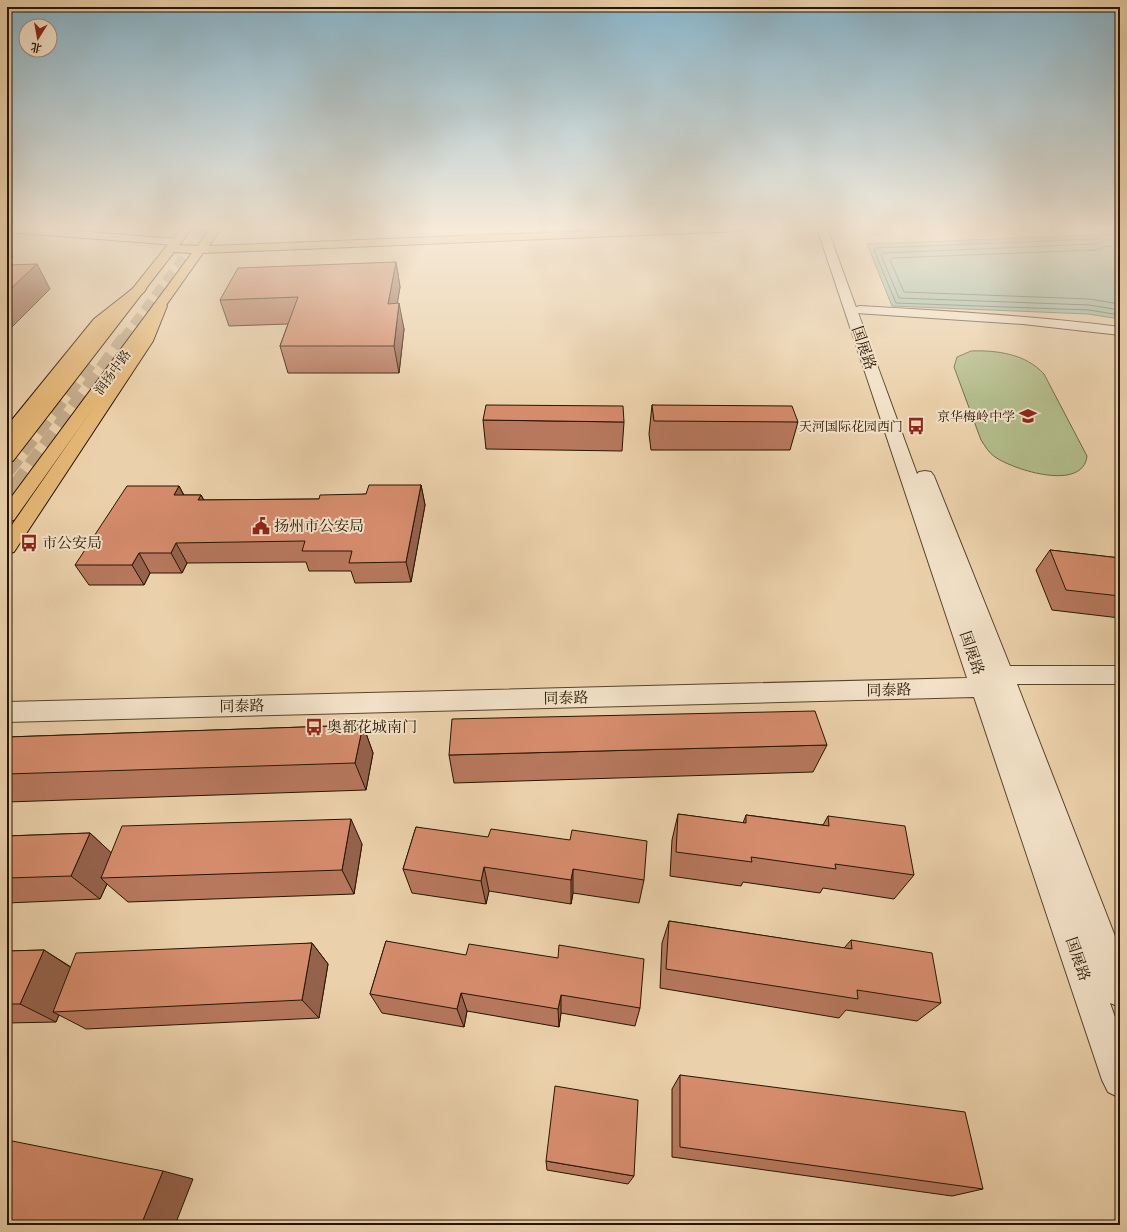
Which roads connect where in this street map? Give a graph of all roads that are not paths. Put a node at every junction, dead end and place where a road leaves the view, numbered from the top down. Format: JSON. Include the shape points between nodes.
{"nodes":[{"id":1,"x":143,"y":285,"type":"edge"},
{"id":2,"x":175,"y":285,"type":"edge"},
{"id":3,"x":844,"y":285,"type":"edge"},
{"id":4,"x":851,"y":285,"type":"edge"},
{"id":5,"x":140,"y":289,"type":"junction"},
{"id":6,"x":160,"y":306,"type":"junction"},
{"id":7,"x":860,"y":310,"type":"junction"},
{"id":8,"x":1120,"y":331,"type":"edge"},
{"id":9,"x":7,"y":437,"type":"edge"},
{"id":10,"x":7,"y":457,"type":"edge"},
{"id":11,"x":7,"y":516,"type":"edge"},
{"id":12,"x":7,"y":547,"type":"edge"},
{"id":13,"x":1120,"y":675,"type":"edge"},
{"id":14,"x":993,"y":681,"type":"junction"},
{"id":15,"x":7,"y":712,"type":"edge"},
{"id":16,"x":1120,"y":991,"type":"edge"},
{"id":17,"x":1120,"y":1080,"type":"edge"}],
"edges":[{"from":1,"to":5,"type":"main road","name":"润扬中路"},
{"from":2,"to":6,"type":"main road","name":"润扬中路"},
{"from":3,"to":14,"type":"street","name":"国展路"},
{"from":4,"to":7,"type":"street","name":"国展路"},
{"from":5,"to":9,"type":"main road","via":[[99,322]]},
{"from":5,"to":10,"type":"main road","name":"润扬中路"},
{"from":6,"to":11,"type":"main road","name":"润扬中路"},
{"from":6,"to":12,"type":"main road","via":[[146,341]]},
{"from":7,"to":8,"type":"street","via":[[972,316],[1071,324]]},
{"from":7,"to":14,"type":"street","name":"国展路"},
{"from":13,"to":14,"type":"street","name":"同泰路"},
{"from":14,"to":15,"type":"street","name":"同泰路"},
{"from":14,"to":16,"type":"street","name":"国展路"},
{"from":14,"to":17,"type":"street","name":"国展路"}]}
